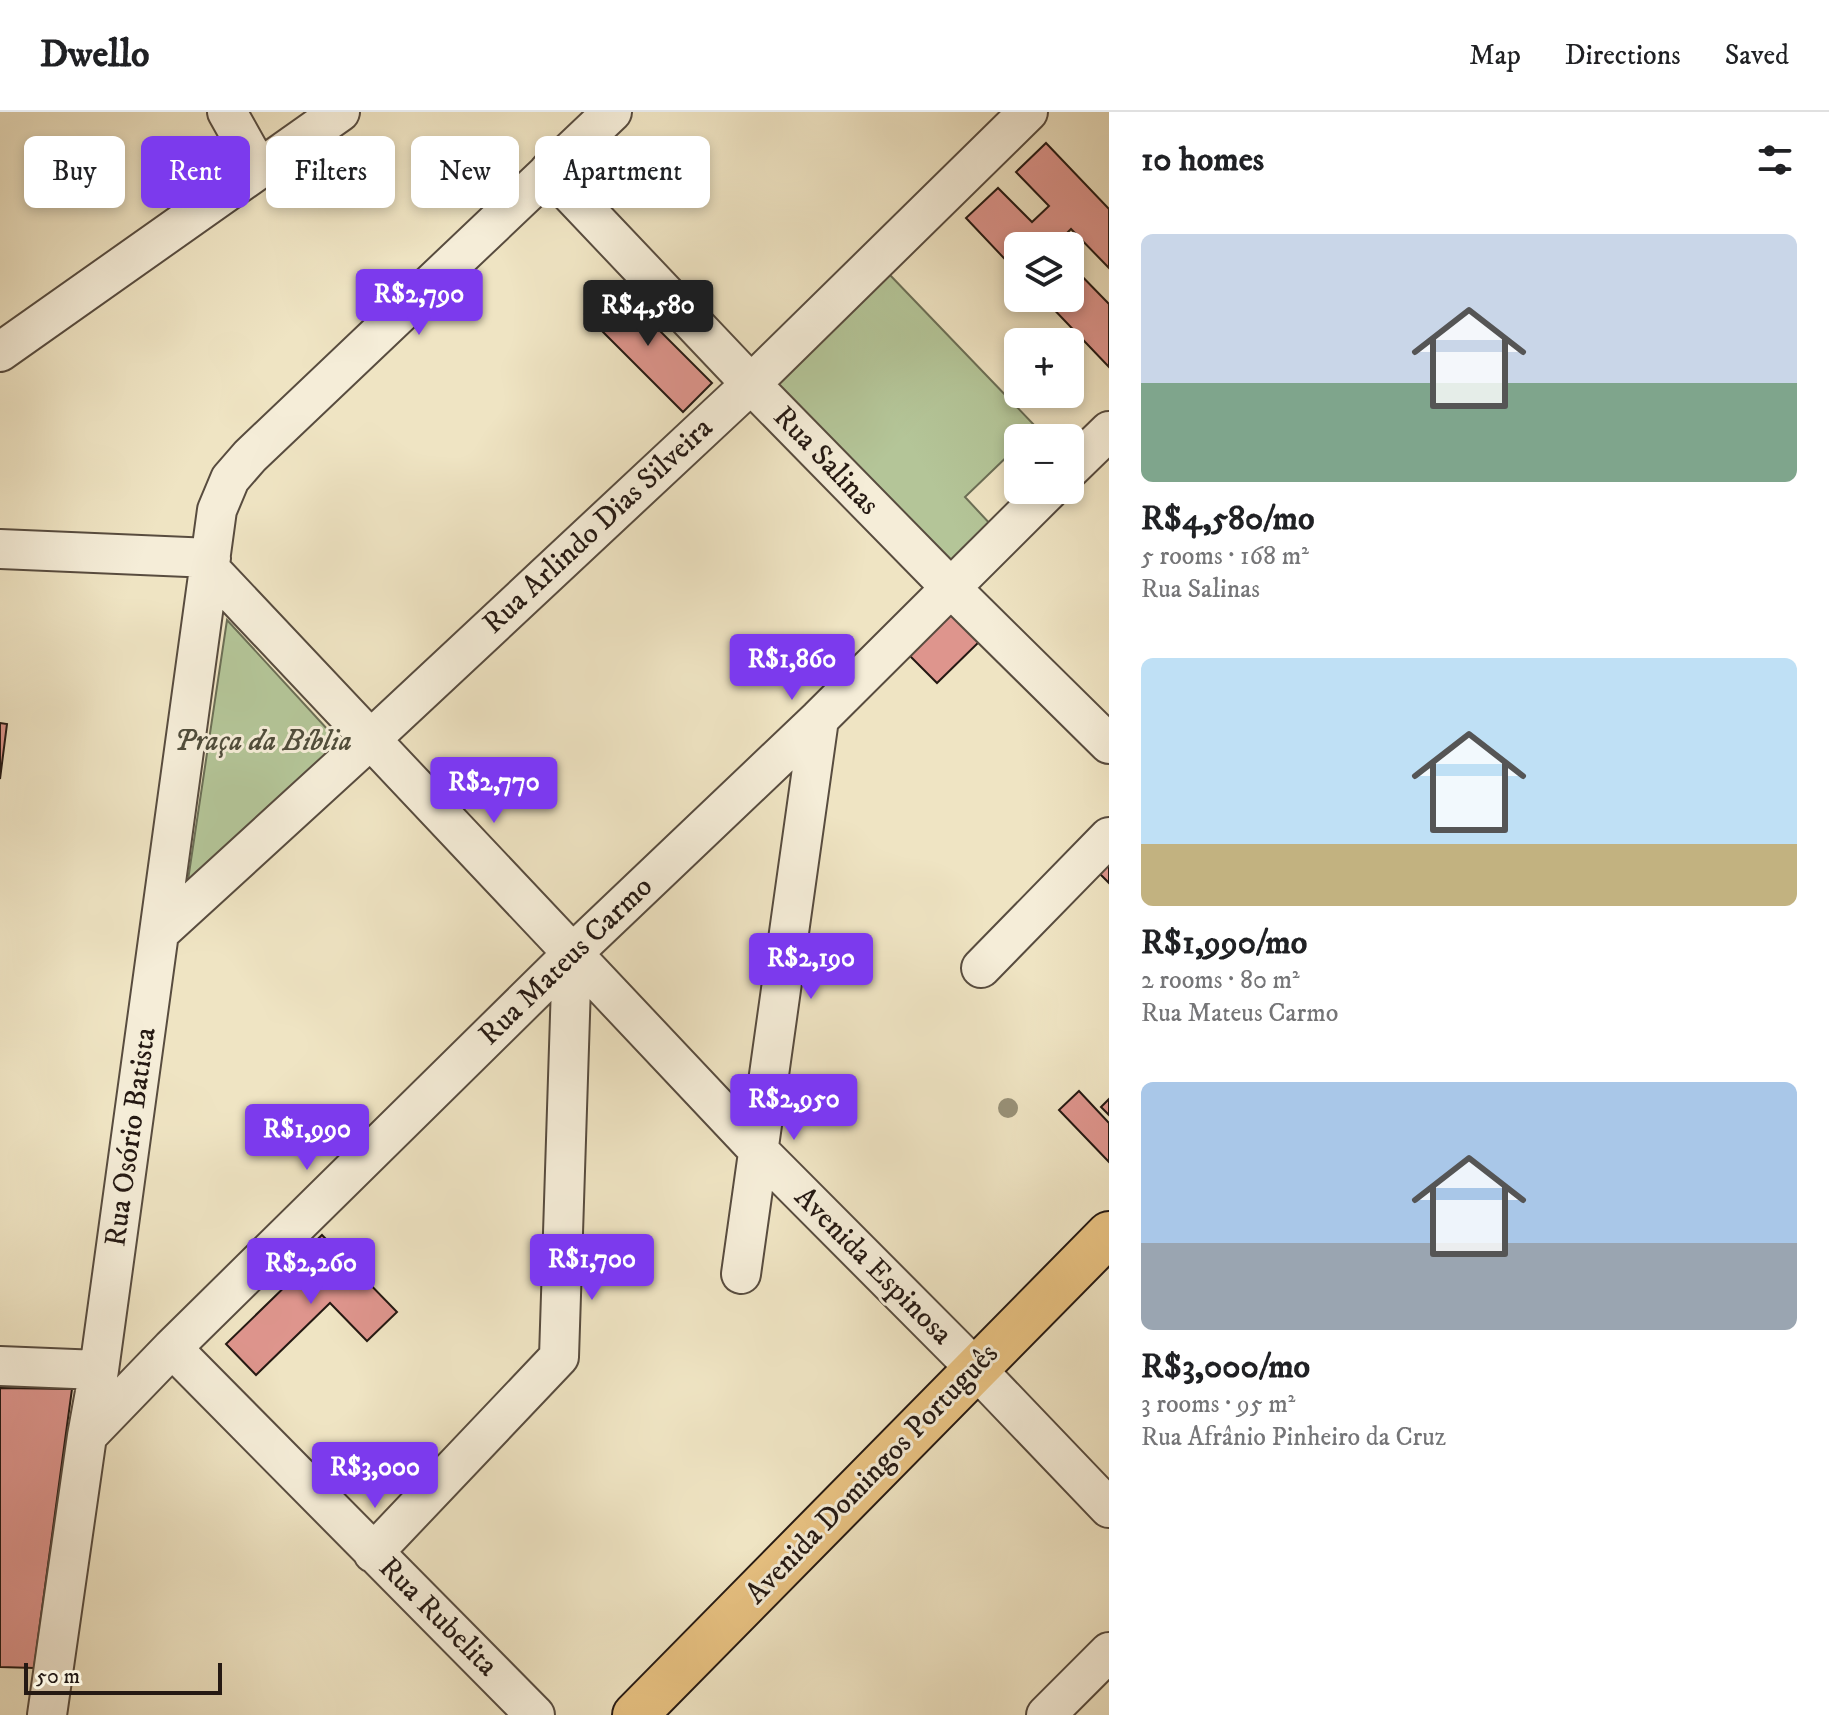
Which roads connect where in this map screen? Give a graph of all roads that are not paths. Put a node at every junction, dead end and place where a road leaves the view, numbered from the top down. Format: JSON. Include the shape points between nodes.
{"nodes":[{"id":1,"x":227,"y":112,"type":"edge"},
{"id":2,"x":340,"y":112,"type":"edge"},
{"id":3,"x":612,"y":112,"type":"edge"},
{"id":4,"x":1028,"y":112,"type":"edge"},
{"id":5,"x":586,"y":136,"type":"edge"},
{"id":6,"x":259,"y":169,"type":"junction"},
{"id":7,"x":535,"y":184,"type":"edge"},
{"id":8,"x":584,"y":208,"type":"edge"},
{"id":9,"x":0,"y":352,"type":"edge"},
{"id":10,"x":751,"y":384,"type":"junction"},
{"id":11,"x":1109,"y":431,"type":"edge"},
{"id":12,"x":1084,"y":455,"type":"edge"},
{"id":13,"x":1035,"y":504,"type":"edge"},
{"id":14,"x":0,"y":549,"type":"edge"},
{"id":15,"x":211,"y":563,"type":"junction"},
{"id":16,"x":950,"y":587,"type":"junction"},
{"id":17,"x":819,"y":719,"type":"junction"},
{"id":18,"x":371,"y":739,"type":"junction"},
{"id":19,"x":1109,"y":744,"type":"edge"},
{"id":20,"x":1109,"y":837,"type":"edge"},
{"id":21,"x":160,"y":932,"type":"junction"},
{"id":22,"x":572,"y":954,"type":"junction"},
{"id":23,"x":981,"y":968,"type":"dead end"},
{"id":24,"x":758,"y":1150,"type":"junction"},
{"id":25,"x":1109,"y":1234,"type":"edge"},
{"id":26,"x":741,"y":1274,"type":"dead end"},
{"id":27,"x":172,"y":1348,"type":"junction"},
{"id":28,"x":0,"y":1366,"type":"edge"},
{"id":29,"x":975,"y":1368,"type":"junction"},
{"id":30,"x":99,"y":1370,"type":"junction"},
{"id":31,"x":87,"y":1436,"type":"junction"},
{"id":32,"x":1109,"y":1508,"type":"edge"},
{"id":33,"x":373,"y":1553,"type":"junction"},
{"id":34,"x":1109,"y":1652,"type":"edge"},
{"id":35,"x":47,"y":1715,"type":"edge"},
{"id":36,"x":535,"y":1715,"type":"edge"},
{"id":37,"x":635,"y":1715,"type":"edge"},
{"id":38,"x":1046,"y":1715,"type":"edge"}],
"edges":[{"from":1,"to":6,"type":"street"},
{"from":2,"to":6,"type":"street"},
{"from":3,"to":5,"type":"street","name":"Rua Osório Batista"},
{"from":4,"to":10,"type":"street","name":"Rua Arlindo Dias Silveira"},
{"from":6,"to":9,"type":"street"},
{"from":7,"to":15,"type":"street","name":"Rua Osório Batista","via":[[230,479],[217,510]]},
{"from":8,"to":10,"type":"street","name":"Rua Salinas"},
{"from":10,"to":16,"type":"street","name":"Rua Salinas"},
{"from":10,"to":18,"type":"street","name":"Rua Arlindo Dias Silveira"},
{"from":11,"to":12,"type":"street"},
{"from":13,"to":16,"type":"street","name":"Rua Mateus Carmo"},
{"from":14,"to":15,"type":"street"},
{"from":15,"to":18,"type":"street","name":"Avenida Espinosa"},
{"from":15,"to":21,"type":"street","name":"Rua Osório Batista"},
{"from":16,"to":17,"type":"street","name":"Rua Mateus Carmo"},
{"from":16,"to":19,"type":"street","name":"Rua Salinas"},
{"from":17,"to":22,"type":"street","name":"Rua Mateus Carmo"},
{"from":17,"to":24,"type":"street"},
{"from":18,"to":21,"type":"street","name":"Rua Arlindo Dias Silveira"},
{"from":18,"to":22,"type":"street","name":"Avenida Espinosa"},
{"from":20,"to":23,"type":"street"},
{"from":21,"to":30,"type":"street","name":"Rua Osório Batista"},
{"from":22,"to":24,"type":"street","name":"Avenida Espinosa"},
{"from":22,"to":27,"type":"street","name":"Rua Mateus Carmo"},
{"from":22,"to":33,"type":"street","via":[[559,1357]]},
{"from":24,"to":26,"type":"street"},
{"from":24,"to":29,"type":"street","name":"Avenida Espinosa"},
{"from":25,"to":29,"type":"main road","name":"Avenida Domingos Português"},
{"from":27,"to":31,"type":"street","name":"Rua Mateus Carmo"},
{"from":27,"to":33,"type":"street","name":"Rua Rubelita"},
{"from":28,"to":30,"type":"street"},
{"from":29,"to":32,"type":"street","name":"Avenida Espinosa"},
{"from":29,"to":37,"type":"main road","name":"Avenida Domingos Português"},
{"from":30,"to":31,"type":"street","name":"Rua Osório Batista"},
{"from":31,"to":35,"type":"street","name":"Rua Osório Batista"},
{"from":33,"to":36,"type":"street","name":"Rua Rubelita"},
{"from":34,"to":38,"type":"street"}]}
